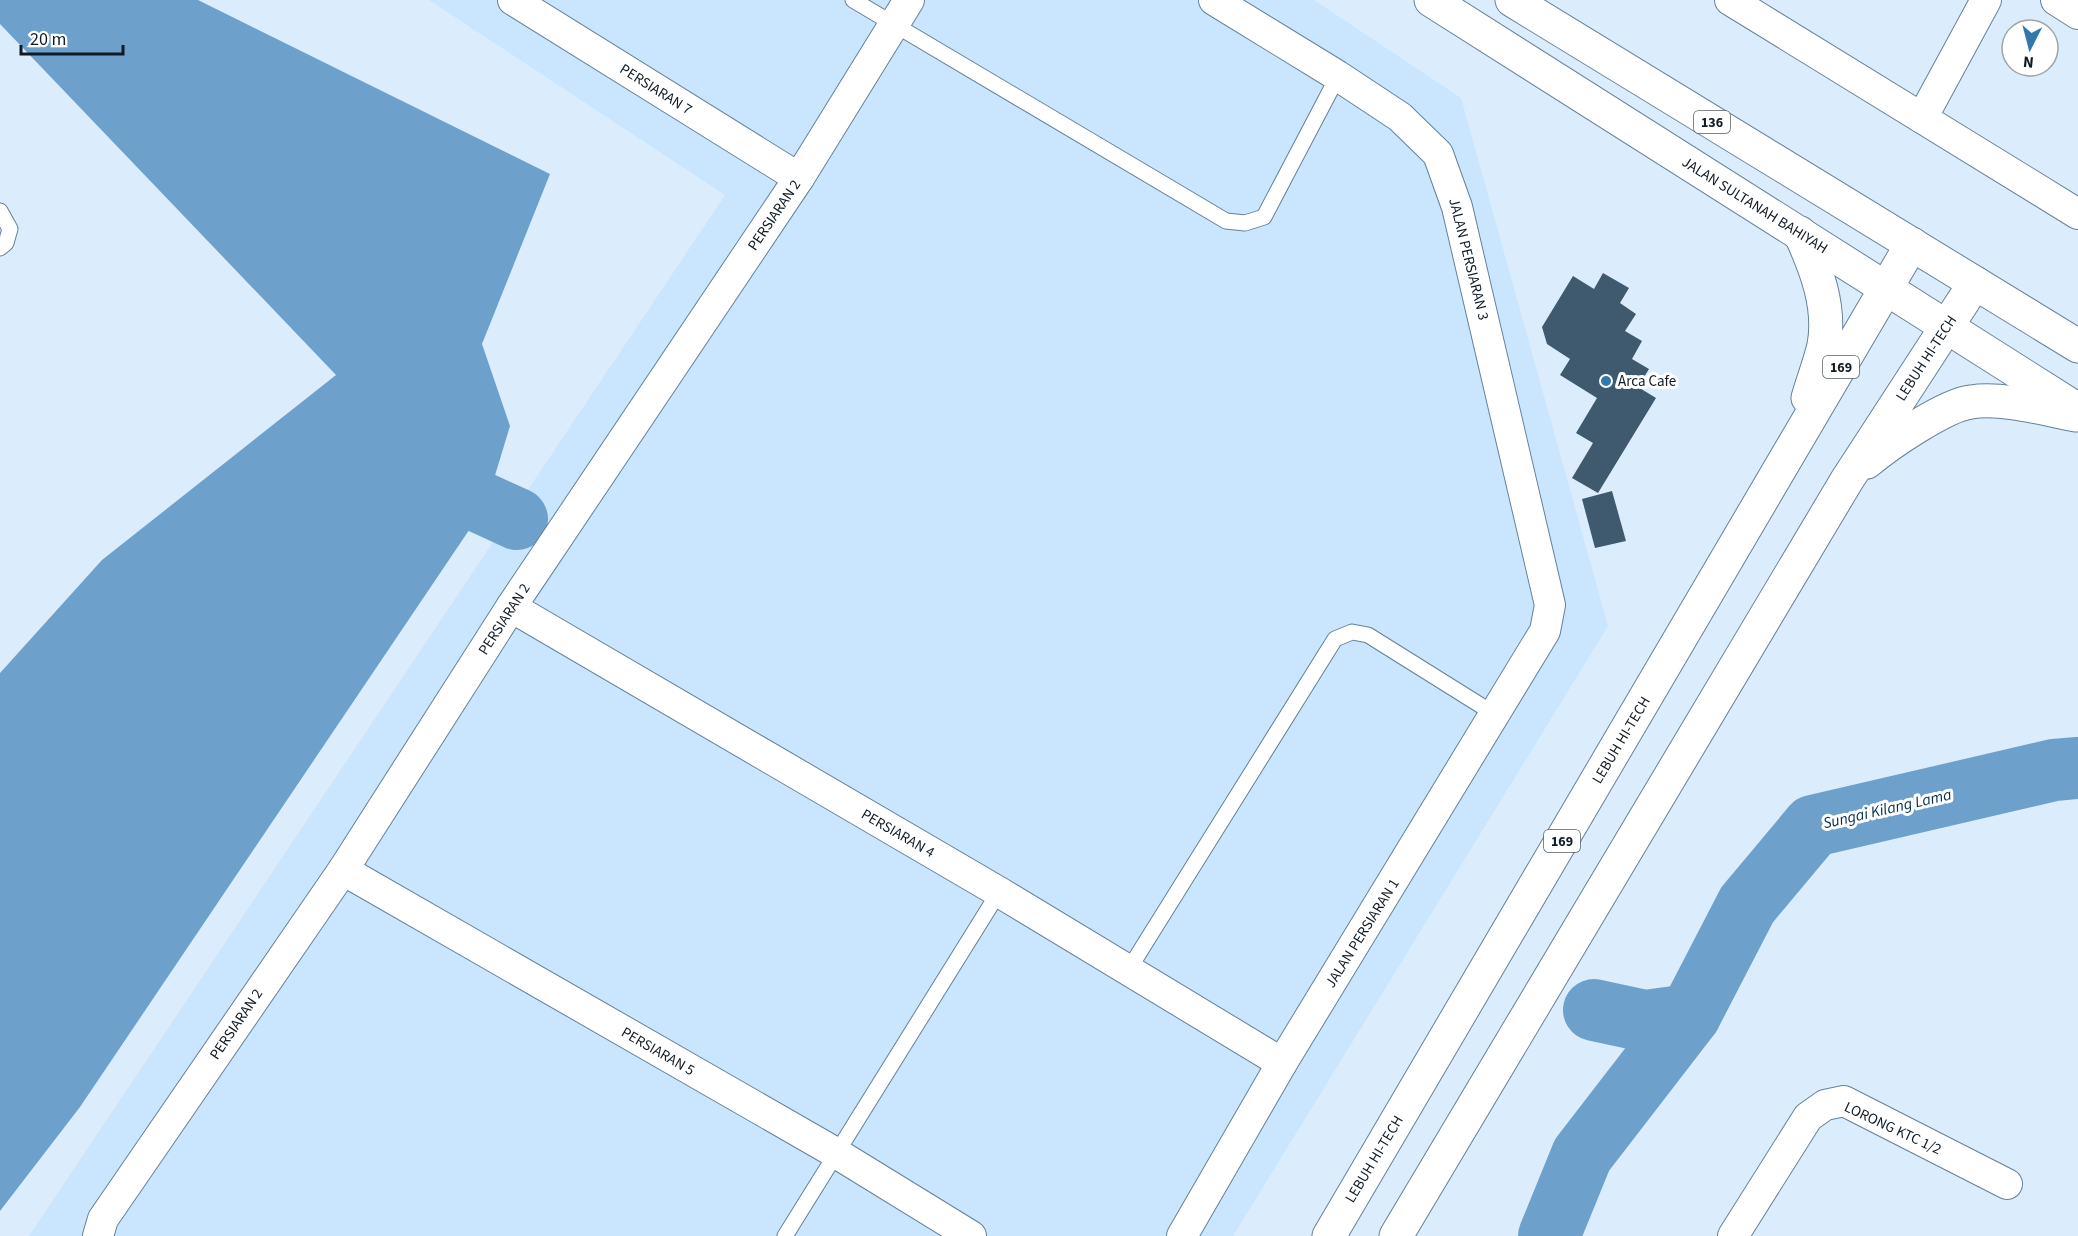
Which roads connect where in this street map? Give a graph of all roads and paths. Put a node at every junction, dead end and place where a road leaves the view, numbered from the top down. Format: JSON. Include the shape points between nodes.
{"nodes":[{"id":1,"x":513,"y":0,"type":"edge"},
{"id":2,"x":853,"y":0,"type":"edge"},
{"id":3,"x":1214,"y":0,"type":"edge"},
{"id":4,"x":1431,"y":0,"type":"edge"},
{"id":5,"x":1512,"y":0,"type":"edge"},
{"id":6,"x":1730,"y":0,"type":"edge"},
{"id":7,"x":1986,"y":0,"type":"edge"},
{"id":8,"x":2056,"y":0,"type":"edge"},
{"id":9,"x":902,"y":12,"type":"edge"},
{"id":10,"x":2078,"y":14,"type":"edge"},
{"id":11,"x":1338,"y":76,"type":"junction"},
{"id":12,"x":1922,"y":118,"type":"junction"},
{"id":13,"x":799,"y":178,"type":"junction"},
{"id":14,"x":0,"y":211,"type":"edge"},
{"id":15,"x":2078,"y":214,"type":"edge"},
{"id":16,"x":1800,"y":233,"type":"junction"},
{"id":17,"x":1912,"y":244,"type":"junction"},
{"id":18,"x":0,"y":248,"type":"edge"},
{"id":19,"x":1975,"y":283,"type":"junction"},
{"id":20,"x":1887,"y":288,"type":"junction"},
{"id":21,"x":1947,"y":326,"type":"junction"},
{"id":22,"x":2078,"y":346,"type":"edge"},
{"id":23,"x":2078,"y":410,"type":"edge"},
{"id":24,"x":2078,"y":415,"type":"edge"},
{"id":25,"x":1794,"y":446,"type":"junction"},
{"id":26,"x":1847,"y":480,"type":"junction"},
{"id":27,"x":512,"y":608,"type":"junction"},
{"id":28,"x":1545,"y":631,"type":"joint"},
{"id":29,"x":1496,"y":715,"type":"junction"},
{"id":30,"x":343,"y":870,"type":"junction"},
{"id":31,"x":999,"y":892,"type":"junction"},
{"id":32,"x":1129,"y":969,"type":"junction"},
{"id":33,"x":1282,"y":1063,"type":"junction"},
{"id":34,"x":836,"y":1153,"type":"junction"},
{"id":35,"x":2007,"y":1184,"type":"dead end"},
{"id":36,"x":98,"y":1236,"type":"edge"},
{"id":37,"x":785,"y":1236,"type":"edge"},
{"id":38,"x":971,"y":1236,"type":"edge"},
{"id":39,"x":1182,"y":1236,"type":"edge"},
{"id":40,"x":1329,"y":1236,"type":"edge"},
{"id":41,"x":1396,"y":1236,"type":"edge"},
{"id":42,"x":1733,"y":1236,"type":"edge"}],
"edges":[{"from":1,"to":13,"type":"street","name":"PERSIARAN 7"},
{"from":2,"to":9,"type":"lane"},
{"from":3,"to":11,"type":"street","name":"JALAN PERSIARAN 3"},
{"from":4,"to":16,"type":"main road","name":"JALAN SULTANAH BAHIYAH"},
{"from":5,"to":17,"type":"main road","number":"136"},
{"from":6,"to":12,"type":"street"},
{"from":7,"to":12,"type":"street"},
{"from":8,"to":10,"type":"street"},
{"from":9,"to":11,"type":"lane","via":[[1226,221],[1245,223],[1264,217]]},
{"from":9,"to":13,"type":"street","name":"PERSIARAN 2"},
{"from":11,"to":28,"type":"street","name":"JALAN PERSIARAN 3","via":[[1400,117],[1438,154],[1457,207],[1550,605]]},
{"from":12,"to":15,"type":"street"},
{"from":13,"to":27,"type":"street","name":"PERSIARAN 2"},
{"from":14,"to":18,"type":"lane","via":[[9,229],[6,243]]},
{"from":16,"to":20,"type":"main road","name":"JALAN SULTANAH BAHIYAH"},
{"from":16,"to":25,"type":"main road","via":[[1815,267],[1826,314],[1824,344]]},
{"from":17,"to":19,"type":"main road","number":"136"},
{"from":17,"to":20,"type":"main road","name":"LEBUH HI-TECH","number":"169"},
{"from":19,"to":21,"type":"main road","name":"LEBUH HI-TECH"},
{"from":19,"to":22,"type":"main road","number":"136"},
{"from":20,"to":21,"type":"main road","name":"JALAN SULTANAH BAHIYAH"},
{"from":20,"to":25,"type":"main road","name":"LEBUH HI-TECH","number":"169"},
{"from":21,"to":23,"type":"main road","name":"JALAN SULTANAH BAHIYAH"},
{"from":21,"to":26,"type":"main road","name":"LEBUH HI-TECH"},
{"from":24,"to":26,"type":"main road","via":[[1997,401],[1970,402],[1949,409],[1883,449]]},
{"from":25,"to":40,"type":"main road","name":"LEBUH HI-TECH","number":"169"},
{"from":26,"to":41,"type":"main road","name":"LEBUH HI-TECH"},
{"from":27,"to":30,"type":"street","name":"PERSIARAN 2"},
{"from":27,"to":31,"type":"street","name":"PERSIARAN 4"},
{"from":28,"to":29,"type":"street","name":"JALAN PERSIARAN 1"},
{"from":29,"to":32,"type":"lane","via":[[1368,635],[1352,632],[1335,639]]},
{"from":29,"to":33,"type":"street","name":"JALAN PERSIARAN 1"},
{"from":30,"to":34,"type":"street","name":"PERSIARAN 5"},
{"from":30,"to":36,"type":"street","name":"PERSIARAN 2","via":[[103,1219]]},
{"from":31,"to":32,"type":"street","name":"PERSIARAN 4"},
{"from":31,"to":34,"type":"lane"},
{"from":32,"to":33,"type":"street","name":"PERSIARAN 4"},
{"from":33,"to":39,"type":"street","name":"JALAN PERSIARAN 1"},
{"from":34,"to":37,"type":"lane"},
{"from":34,"to":38,"type":"street","name":"PERSIARAN 5"},
{"from":35,"to":42,"type":"street","name":"LORONG KTC 1/2","via":[[1844,1101],[1825,1105],[1808,1117]]}]}
